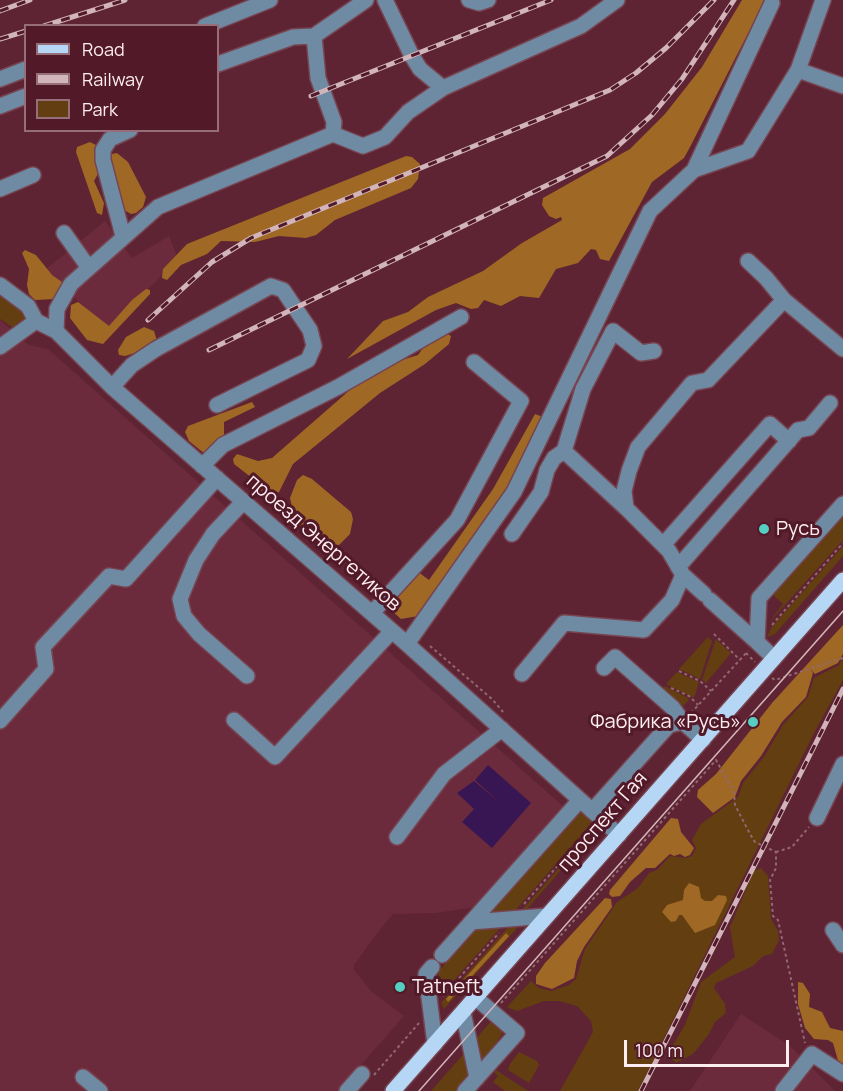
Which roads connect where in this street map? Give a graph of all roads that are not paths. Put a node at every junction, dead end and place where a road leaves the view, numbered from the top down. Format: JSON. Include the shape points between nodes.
{"nodes":[{"id":1,"x":270,"y":0,"type":"edge"},
{"id":2,"x":366,"y":0,"type":"edge"},
{"id":3,"x":385,"y":0,"type":"edge"},
{"id":4,"x":469,"y":0,"type":"edge"},
{"id":5,"x":488,"y":0,"type":"edge"},
{"id":6,"x":617,"y":0,"type":"edge"},
{"id":7,"x":823,"y":0,"type":"edge"},
{"id":8,"x":772,"y":3,"type":"dead end"},
{"id":9,"x":210,"y":24,"type":"edge"},
{"id":10,"x":314,"y":36,"type":"junction"},
{"id":11,"x":219,"y":64,"type":"edge"},
{"id":12,"x":24,"y":70,"type":"edge"},
{"id":13,"x":798,"y":70,"type":"junction"},
{"id":14,"x":0,"y":79,"type":"edge"},
{"id":15,"x":843,"y":86,"type":"edge"},
{"id":16,"x":443,"y":88,"type":"junction"},
{"id":17,"x":24,"y":97,"type":"edge"},
{"id":18,"x":0,"y":106,"type":"edge"},
{"id":19,"x":126,"y":132,"type":"edge"},
{"id":20,"x":333,"y":134,"type":"junction"},
{"id":21,"x":694,"y":170,"type":"junction"},
{"id":22,"x":33,"y":175,"type":"dead end"},
{"id":23,"x":0,"y":189,"type":"edge"},
{"id":24,"x":63,"y":233,"type":"dead end"},
{"id":25,"x":123,"y":236,"type":"junction"},
{"id":26,"x":748,"y":261,"type":"dead end"},
{"id":27,"x":89,"y":268,"type":"junction"},
{"id":28,"x":0,"y":285,"type":"edge"},
{"id":29,"x":784,"y":300,"type":"junction"},
{"id":30,"x":461,"y":317,"type":"dead end"},
{"id":31,"x":36,"y":321,"type":"junction"},
{"id":32,"x":56,"y":330,"type":"junction"},
{"id":33,"x":3,"y":339,"type":"edge"},
{"id":34,"x":843,"y":349,"type":"edge"},
{"id":35,"x":654,"y":351,"type":"dead end"},
{"id":36,"x":474,"y":362,"type":"dead end"},
{"id":37,"x":112,"y":387,"type":"junction"},
{"id":38,"x":830,"y":403,"type":"dead end"},
{"id":39,"x":217,"y":405,"type":"dead end"},
{"id":40,"x":789,"y":441,"type":"junction"},
{"id":41,"x":564,"y":451,"type":"junction"},
{"id":42,"x":202,"y":466,"type":"junction"},
{"id":43,"x":217,"y":478,"type":"junction"},
{"id":44,"x":243,"y":502,"type":"junction"},
{"id":45,"x":843,"y":504,"type":"edge"},
{"id":46,"x":626,"y":508,"type":"junction"},
{"id":47,"x":512,"y":534,"type":"dead end"},
{"id":48,"x":663,"y":545,"type":"junction"},
{"id":49,"x":681,"y":571,"type":"junction"},
{"id":50,"x":843,"y":580,"type":"edge"},
{"id":51,"x":372,"y":614,"type":"junction"},
{"id":52,"x":392,"y":631,"type":"junction"},
{"id":53,"x":757,"y":642,"type":"junction"},
{"id":54,"x":407,"y":644,"type":"junction"},
{"id":55,"x":774,"y":658,"type":"junction"},
{"id":56,"x":604,"y":668,"type":"dead end"},
{"id":57,"x":522,"y":674,"type":"dead end"},
{"id":58,"x":248,"y":676,"type":"dead end"},
{"id":59,"x":234,"y":720,"type":"dead end"},
{"id":60,"x":0,"y":721,"type":"edge"},
{"id":61,"x":683,"y":722,"type":"junction"},
{"id":62,"x":502,"y":729,"type":"junction"},
{"id":63,"x":703,"y":740,"type":"junction"},
{"id":64,"x":843,"y":764,"type":"edge"},
{"id":65,"x":580,"y":800,"type":"junction"},
{"id":66,"x":596,"y":814,"type":"junction"},
{"id":67,"x":817,"y":818,"type":"road end"},
{"id":68,"x":619,"y":835,"type":"junction"},
{"id":69,"x":397,"y":837,"type":"dead end"},
{"id":70,"x":547,"y":916,"type":"junction"},
{"id":71,"x":471,"y":922,"type":"junction"},
{"id":72,"x":833,"y":930,"type":"dead end"},
{"id":73,"x":843,"y":945,"type":"edge"},
{"id":74,"x":476,"y":998,"type":"junction"},
{"id":75,"x":463,"y":1012,"type":"junction"},
{"id":76,"x":435,"y":1044,"type":"junction"},
{"id":77,"x":843,"y":1074,"type":"edge"},
{"id":78,"x":83,"y":1077,"type":"dead end"},
{"id":79,"x":365,"y":1078,"type":"road end"},
{"id":80,"x":471,"y":1087,"type":"edge"},
{"id":81,"x":100,"y":1091,"type":"edge"},
{"id":82,"x":347,"y":1091,"type":"edge"},
{"id":83,"x":393,"y":1091,"type":"edge"},
{"id":84,"x":783,"y":1091,"type":"edge"}],
"edges":[{"from":1,"to":9,"type":"street"},
{"from":2,"to":10,"type":"street"},
{"from":3,"to":16,"type":"street","via":[[420,69]]},
{"from":4,"to":5,"type":"street"},
{"from":6,"to":16,"type":"street","via":[[581,27]]},
{"from":7,"to":13,"type":"street"},
{"from":8,"to":21,"type":"street"},
{"from":10,"to":11,"type":"street","via":[[293,37]]},
{"from":10,"to":20,"type":"street","via":[[318,78],[334,122]]},
{"from":12,"to":14,"type":"street"},
{"from":13,"to":15,"type":"street"},
{"from":13,"to":21,"type":"street","via":[[748,151]]},
{"from":16,"to":20,"type":"street","via":[[408,112],[385,137],[363,146]]},
{"from":17,"to":18,"type":"street"},
{"from":19,"to":25,"type":"street","via":[[110,139],[103,150]]},
{"from":20,"to":25,"type":"street","via":[[158,207]]},
{"from":21,"to":54,"type":"street","via":[[650,211],[514,492]]},
{"from":22,"to":23,"type":"street"},
{"from":24,"to":27,"type":"street"},
{"from":25,"to":27,"type":"street"},
{"from":26,"to":29,"type":"street"},
{"from":27,"to":32,"type":"street","via":[[71,284],[57,309]]},
{"from":28,"to":31,"type":"street","name":"проезд Энергетиков","via":[[28,306]]},
{"from":29,"to":34,"type":"street"},
{"from":29,"to":46,"type":"street","via":[[708,380],[692,383],[638,447],[624,491]]},
{"from":30,"to":42,"type":"street","via":[[338,387],[223,445]]},
{"from":31,"to":32,"type":"street","name":"проезд Энергетиков"},
{"from":31,"to":33,"type":"street"},
{"from":32,"to":37,"type":"street","name":"проезд Энергетиков"},
{"from":35,"to":41,"type":"street","via":[[641,353],[613,331],[583,389]]},
{"from":36,"to":51,"type":"street","via":[[521,401],[457,520]]},
{"from":37,"to":39,"type":"street","via":[[132,365],[156,349],[271,286],[283,290],[310,330],[314,346],[308,360]]},
{"from":37,"to":42,"type":"street","name":"проезд Энергетиков"},
{"from":38,"to":40,"type":"street","via":[[809,428],[798,430]]},
{"from":40,"to":48,"type":"street","via":[[770,424]]},
{"from":40,"to":49,"type":"street"},
{"from":41,"to":46,"type":"street"},
{"from":41,"to":47,"type":"street","via":[[554,458],[541,492]]},
{"from":42,"to":43,"type":"street","name":"проезд Энергетиков"},
{"from":43,"to":44,"type":"street","name":"проезд Энергетиков"},
{"from":43,"to":60,"type":"street","via":[[126,579],[109,576],[43,647],[46,669]]},
{"from":44,"to":51,"type":"street","name":"проезд Энергетиков"},
{"from":44,"to":58,"type":"street","via":[[213,534],[196,560],[180,599],[184,616],[199,634]]},
{"from":45,"to":53,"type":"street","via":[[759,598]]},
{"from":46,"to":48,"type":"street"},
{"from":48,"to":49,"type":"street"},
{"from":49,"to":53,"type":"street"},
{"from":49,"to":57,"type":"street","via":[[672,600],[644,630],[564,623]]},
{"from":50,"to":55,"type":"main road","name":"проспект Гая"},
{"from":51,"to":52,"type":"street","name":"проезд Энергетиков"},
{"from":52,"to":54,"type":"street","name":"проезд Энергетиков"},
{"from":52,"to":59,"type":"street","via":[[275,757]]},
{"from":53,"to":55,"type":"street"},
{"from":54,"to":62,"type":"street","name":"проезд Энергетиков"},
{"from":55,"to":63,"type":"main road","name":"проспект Гая"},
{"from":56,"to":61,"type":"street","via":[[615,657],[674,708]]},
{"from":61,"to":63,"type":"street"},
{"from":61,"to":66,"type":"street","via":[[669,725]]},
{"from":62,"to":65,"type":"street","name":"проезд Энергетиков"},
{"from":62,"to":69,"type":"street","via":[[444,774]]},
{"from":63,"to":68,"type":"main road","name":"проспект Гая"},
{"from":64,"to":67,"type":"street"},
{"from":65,"to":66,"type":"street","name":"проезд Энергетиков"},
{"from":65,"to":71,"type":"street"},
{"from":66,"to":68,"type":"street","name":"проезд Энергетиков"},
{"from":68,"to":70,"type":"main road","name":"проспект Гая"},
{"from":70,"to":71,"type":"street"},
{"from":70,"to":74,"type":"main road","name":"проспект Гая"},
{"from":71,"to":76,"type":"street","via":[[426,974]]},
{"from":72,"to":73,"type":"street"},
{"from":74,"to":75,"type":"main road","name":"проспект Гая"},
{"from":74,"to":80,"type":"street","via":[[517,1033]]},
{"from":75,"to":76,"type":"main road","name":"проспект Гая"},
{"from":75,"to":80,"type":"street"},
{"from":76,"to":83,"type":"main road","name":"проспект Гая"},
{"from":77,"to":84,"type":"street","via":[[812,1054]]},
{"from":78,"to":81,"type":"street"},
{"from":79,"to":82,"type":"street"}]}
